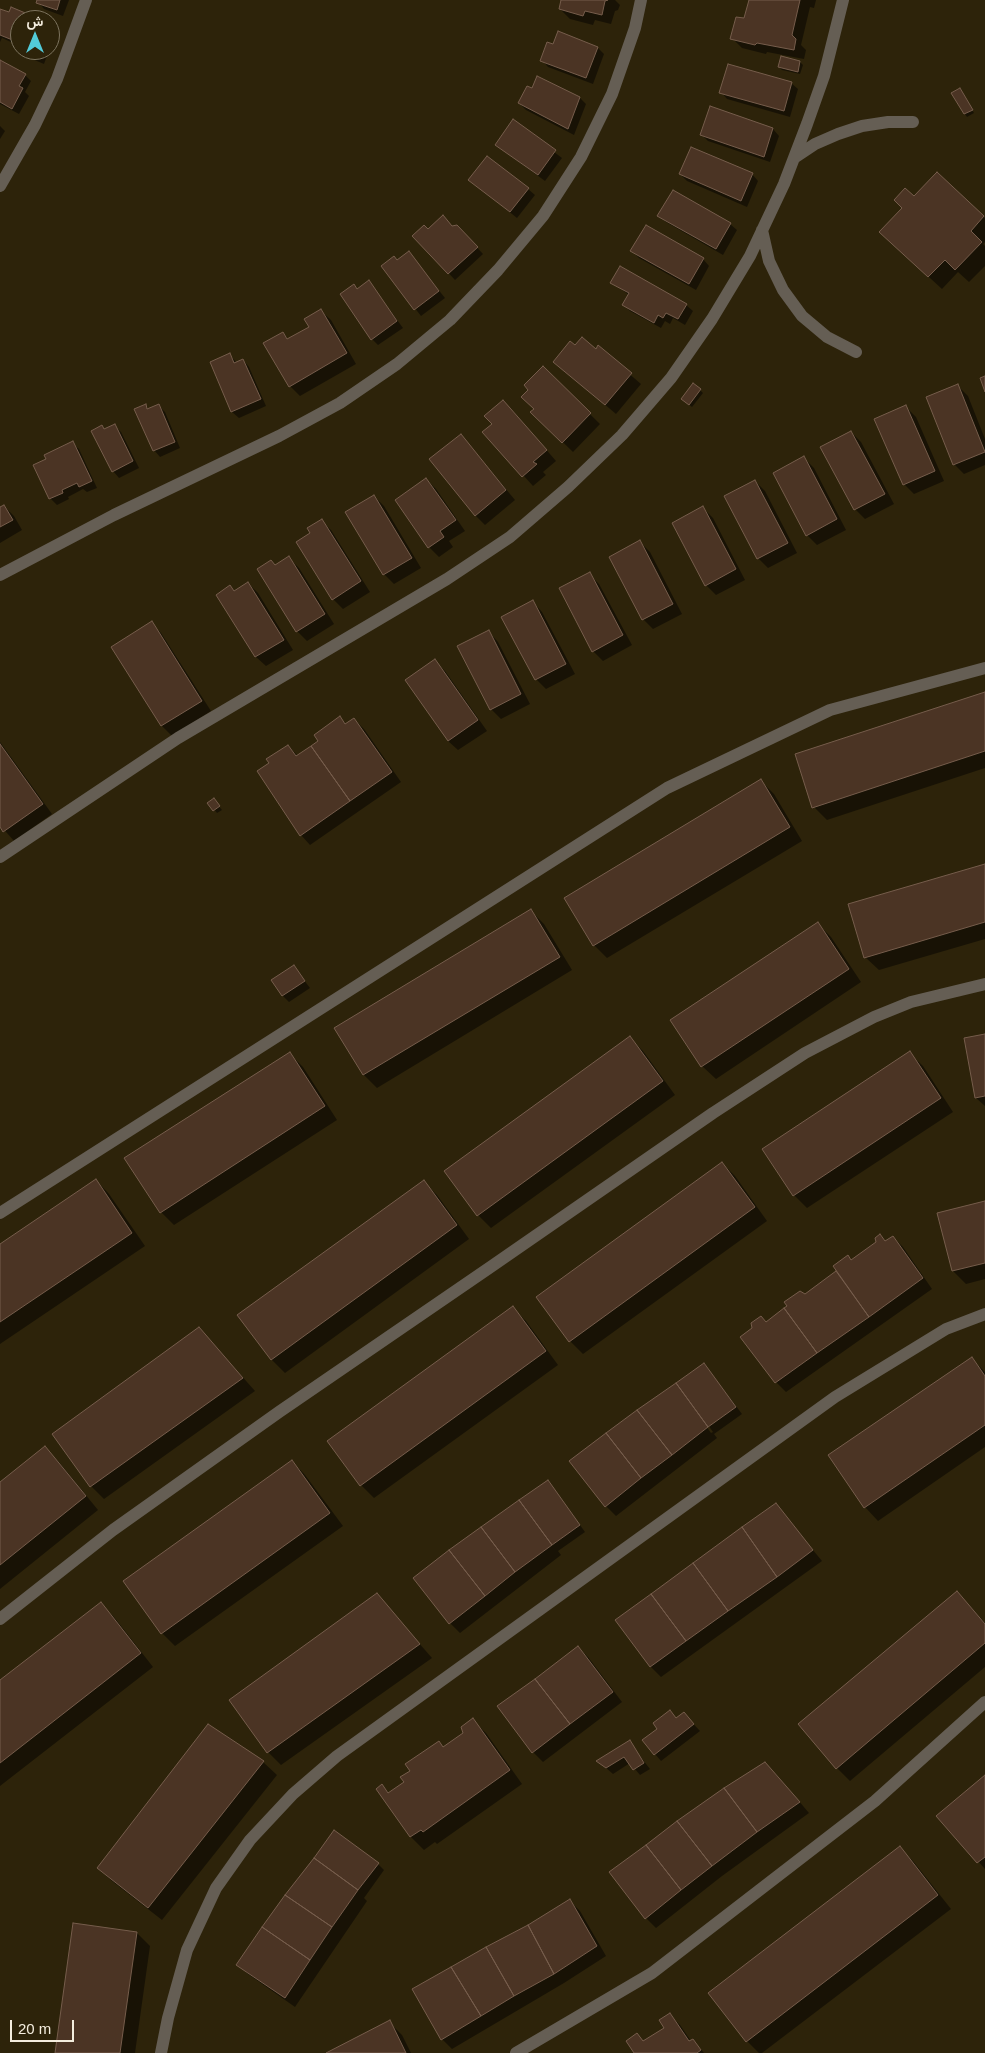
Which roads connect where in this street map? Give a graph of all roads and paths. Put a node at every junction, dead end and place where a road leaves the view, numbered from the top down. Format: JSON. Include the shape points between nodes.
{"nodes":[{"id":1,"x":86,"y":0,"type":"edge"},
{"id":2,"x":641,"y":0,"type":"edge"},
{"id":3,"x":843,"y":0,"type":"edge"},
{"id":4,"x":913,"y":122,"type":"dead end"},
{"id":5,"x":794,"y":158,"type":"junction"},
{"id":6,"x":0,"y":186,"type":"edge"},
{"id":7,"x":762,"y":230,"type":"junction"},
{"id":8,"x":856,"y":352,"type":"dead end"},
{"id":9,"x":0,"y":575,"type":"edge"},
{"id":10,"x":985,"y":668,"type":"edge"},
{"id":11,"x":0,"y":857,"type":"edge"},
{"id":12,"x":985,"y":984,"type":"edge"},
{"id":13,"x":0,"y":1213,"type":"edge"},
{"id":14,"x":985,"y":1314,"type":"edge"},
{"id":15,"x":0,"y":1619,"type":"edge"},
{"id":16,"x":985,"y":1702,"type":"edge"},
{"id":17,"x":161,"y":2053,"type":"edge"},
{"id":18,"x":516,"y":2053,"type":"edge"}],
"edges":[{"from":1,"to":6,"type":"street","via":[[58,78]]},
{"from":2,"to":9,"type":"street","via":[[635,28],[612,94],[581,157],[543,216],[450,320],[397,364],[340,403]]},
{"from":3,"to":5,"type":"street","via":[[824,76]]},
{"from":4,"to":5,"type":"street","via":[[862,126],[815,144]]},
{"from":5,"to":7,"type":"street"},
{"from":7,"to":8,"type":"street","via":[[769,261],[783,290],[802,316],[827,337]]},
{"from":7,"to":11,"type":"street","via":[[733,286],[671,378],[622,435],[510,537],[447,579],[178,738]]},
{"from":10,"to":13,"type":"street","via":[[830,710],[667,788]]},
{"from":12,"to":15,"type":"street","via":[[911,1002],[874,1017],[805,1053],[247,1434],[113,1530]]},
{"from":14,"to":17,"type":"street","via":[[946,1329],[835,1398],[338,1756],[293,1794],[250,1840],[216,1888],[187,1950]]},
{"from":16,"to":18,"type":"street","via":[[874,1801],[652,1973]]}]}
